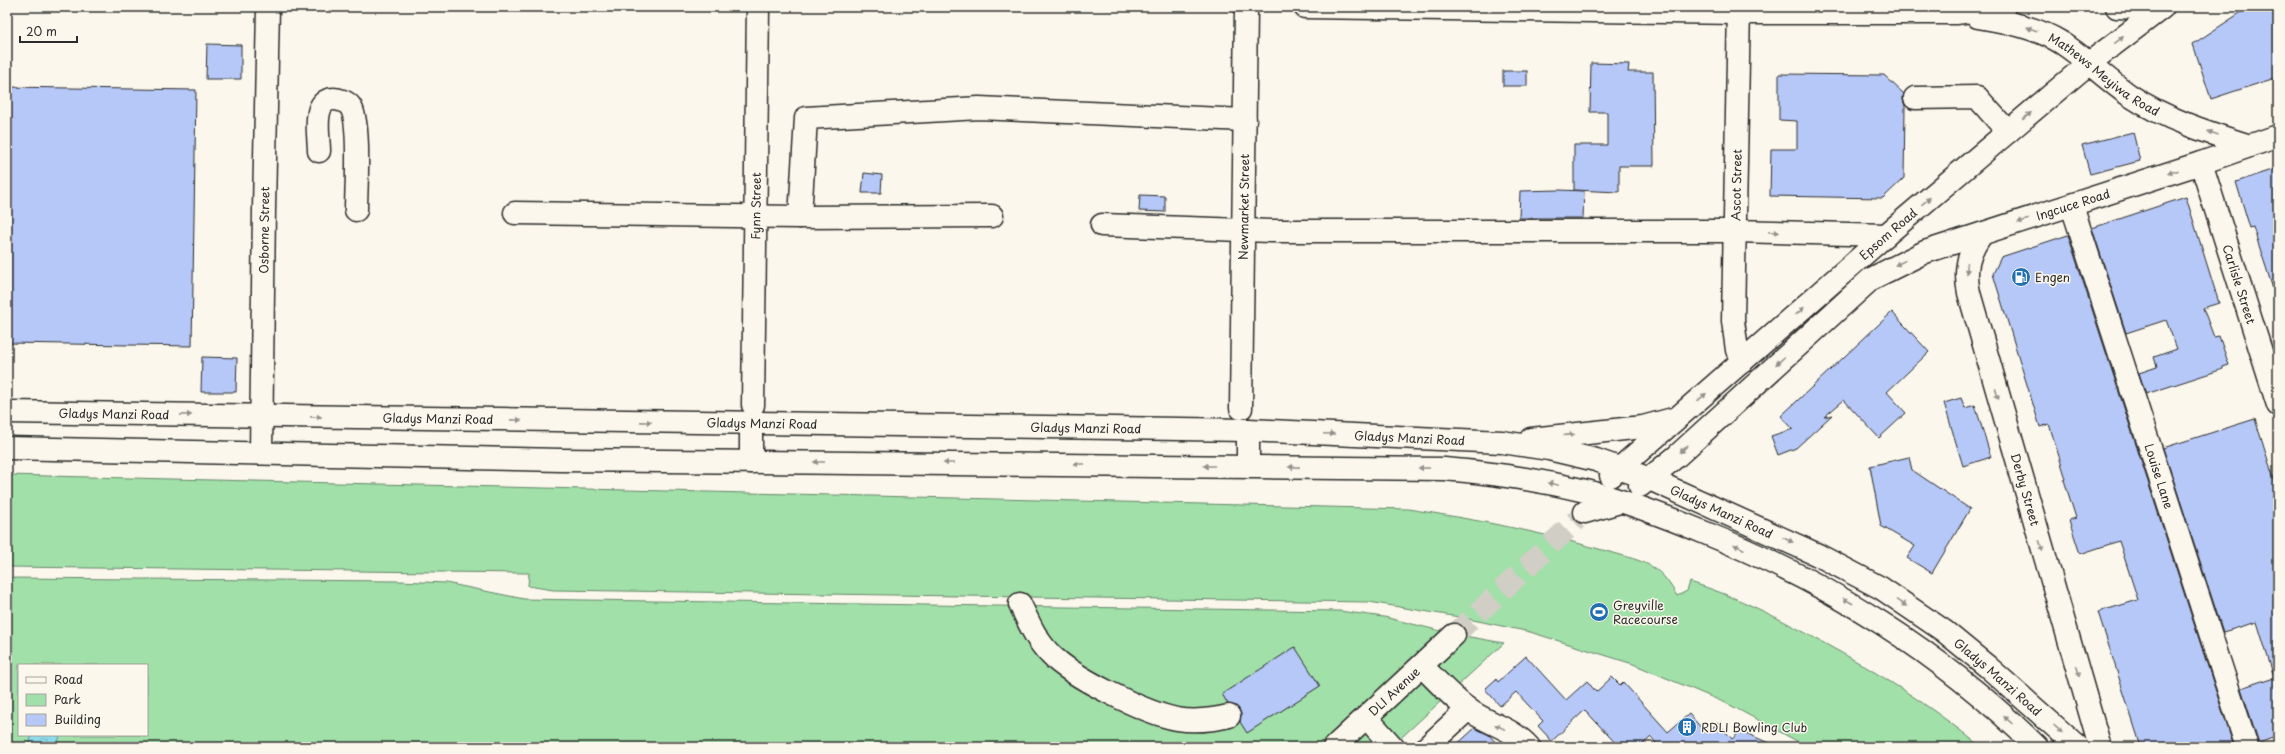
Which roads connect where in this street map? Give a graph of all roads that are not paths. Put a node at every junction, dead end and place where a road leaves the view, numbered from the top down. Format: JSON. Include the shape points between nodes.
{"nodes":[{"id":1,"x":268,"y":7,"type":"edge"},
{"id":2,"x":758,"y":7,"type":"edge"},
{"id":3,"x":1246,"y":7,"type":"edge"},
{"id":4,"x":1305,"y":7,"type":"edge"},
{"id":5,"x":2004,"y":7,"type":"edge"},
{"id":6,"x":2117,"y":7,"type":"edge"},
{"id":7,"x":2162,"y":8,"type":"edge"},
{"id":8,"x":1739,"y":10,"type":"edge"},
{"id":9,"x":1956,"y":13,"type":"junction"},
{"id":10,"x":2088,"y":64,"type":"junction"},
{"id":11,"x":1916,"y":98,"type":"dead end"},
{"id":12,"x":1245,"y":120,"type":"junction"},
{"id":13,"x":2008,"y":132,"type":"junction"},
{"id":14,"x":2278,"y":136,"type":"edge"},
{"id":15,"x":2250,"y":146,"type":"junction"},
{"id":16,"x":319,"y":151,"type":"dead end"},
{"id":17,"x":2201,"y":163,"type":"junction"},
{"id":18,"x":2072,"y":206,"type":"junction"},
{"id":19,"x":356,"y":210,"type":"dead end"},
{"id":20,"x":515,"y":213,"type":"dead end"},
{"id":21,"x":756,"y":216,"type":"junction"},
{"id":22,"x":992,"y":216,"type":"dead end"},
{"id":23,"x":800,"y":217,"type":"junction"},
{"id":24,"x":1102,"y":225,"type":"dead end"},
{"id":25,"x":1243,"y":229,"type":"junction"},
{"id":26,"x":1735,"y":231,"type":"junction"},
{"id":27,"x":1982,"y":234,"type":"junction"},
{"id":28,"x":1886,"y":235,"type":"junction"},
{"id":29,"x":1871,"y":279,"type":"joint"},
{"id":30,"x":1742,"y":362,"type":"junction"},
{"id":31,"x":2278,"y":405,"type":"edge"},
{"id":32,"x":1241,"y":408,"type":"dead end"},
{"id":33,"x":7,"y":412,"type":"edge"},
{"id":34,"x":752,"y":414,"type":"junction"},
{"id":35,"x":261,"y":416,"type":"junction"},
{"id":36,"x":1679,"y":418,"type":"junction"},
{"id":37,"x":1248,"y":430,"type":"junction"},
{"id":38,"x":1502,"y":442,"type":"junction"},
{"id":39,"x":7,"y":448,"type":"edge"},
{"id":40,"x":262,"y":453,"type":"junction"},
{"id":41,"x":750,"y":462,"type":"junction"},
{"id":42,"x":1248,"y":466,"type":"junction"},
{"id":43,"x":1620,"y":468,"type":"junction"},
{"id":44,"x":1650,"y":479,"type":"junction"},
{"id":45,"x":1620,"y":502,"type":"junction"},
{"id":46,"x":1585,"y":508,"type":"junction"},
{"id":47,"x":1020,"y":604,"type":"dead end"},
{"id":48,"x":1454,"y":635,"type":"tunnel mouth"},
{"id":49,"x":1422,"y":666,"type":"junction"},
{"id":50,"x":1468,"y":709,"type":"junction"},
{"id":51,"x":1229,"y":716,"type":"dead end"},
{"id":52,"x":1367,"y":718,"type":"junction"},
{"id":53,"x":1334,"y":747,"type":"edge"},
{"id":54,"x":1393,"y":747,"type":"edge"},
{"id":55,"x":1428,"y":747,"type":"edge"},
{"id":56,"x":1529,"y":747,"type":"edge"},
{"id":57,"x":2037,"y":747,"type":"edge"},
{"id":58,"x":2078,"y":747,"type":"edge"},
{"id":59,"x":2100,"y":747,"type":"edge"},
{"id":60,"x":2246,"y":747,"type":"edge"}],
"edges":[{"from":1,"to":35,"type":"main road","name":"Osborne Street"},
{"from":2,"to":21,"type":"main road","name":"Fynn Street"},
{"from":3,"to":12,"type":"main road","name":"Newmarket Street"},
{"from":4,"to":8,"type":"main road","name":"Mathews Meyiwa Road"},
{"from":5,"to":9,"type":"main road","name":"Mathews Meyiwa Road"},
{"from":6,"to":7,"type":"main road"},
{"from":10,"to":7,"type":"main road","name":"Epsom Road","one_way":true},
{"from":8,"to":9,"type":"main road","name":"Mathews Meyiwa Road"},
{"from":8,"to":26,"type":"main road","name":"Ascot Street"},
{"from":10,"to":9,"type":"main road","name":"Mathews Meyiwa Road","one_way":true,"via":[[2061,43],[2039,32],[2016,24]]},
{"from":13,"to":10,"type":"main road","name":"Epsom Road","one_way":true},
{"from":15,"to":10,"type":"main road","name":"Mathews Meyiwa Road","one_way":true,"via":[[2148,107]]},
{"from":11,"to":13,"type":"main road","via":[[1978,97]]},
{"from":12,"to":23,"type":"main road","via":[[980,108],[806,118]]},
{"from":12,"to":25,"type":"main road","name":"Newmarket Street"},
{"from":28,"to":13,"type":"main road","name":"Epsom Road","one_way":true},
{"from":14,"to":15,"type":"main road","name":"Ingcuce Road"},
{"from":15,"to":17,"type":"main road","name":"Ingcuce Road"},
{"from":16,"to":19,"type":"main road","via":[[318,114],[321,105],[327,100],[342,100],[351,106],[354,119]]},
{"from":17,"to":18,"type":"main road","name":"Ingcuce Road","one_way":true},
{"from":17,"to":31,"type":"main road","name":"Carlisle Street"},
{"from":18,"to":27,"type":"main road","name":"Ingcuce Road","one_way":true},
{"from":18,"to":60,"type":"main road","name":"Louise Lane"},
{"from":20,"to":21,"type":"main road"},
{"from":21,"to":23,"type":"main road"},
{"from":21,"to":34,"type":"main road","name":"Fynn Street"},
{"from":22,"to":23,"type":"main road"},
{"from":24,"to":25,"type":"main road"},
{"from":25,"to":26,"type":"main road"},
{"from":25,"to":32,"type":"main road","name":"Newmarket Street"},
{"from":26,"to":28,"type":"main road","one_way":true},
{"from":26,"to":30,"type":"main road","name":"Ascot Street","via":[[1733,321],[1737,350]]},
{"from":27,"to":29,"type":"main road","name":"Ingcuce Road","one_way":true,"via":[[1910,258]]},
{"from":27,"to":59,"type":"main road","name":"Derby Street","one_way":true,"via":[[1967,259],[1966,278],[1970,299]]},
{"from":30,"to":28,"type":"main road","name":"Epsom Road","one_way":true},
{"from":29,"to":44,"type":"main road","name":"Epsom Road","one_way":true},
{"from":36,"to":30,"type":"main road","name":"Epsom Road","one_way":true},
{"from":33,"to":35,"type":"main road","name":"Gladys Manzi Road","one_way":true},
{"from":35,"to":34,"type":"main road","name":"Gladys Manzi Road","one_way":true},
{"from":34,"to":37,"type":"main road","name":"Gladys Manzi Road"},
{"from":34,"to":41,"type":"main road","name":"Fynn Street"},
{"from":35,"to":40,"type":"main road","name":"Osborne Street"},
{"from":38,"to":36,"type":"main road","one_way":true,"via":[[1643,427]]},
{"from":36,"to":43,"type":"main road","name":"Epsom Road"},
{"from":37,"to":38,"type":"main road","name":"Gladys Manzi Road","one_way":true},
{"from":37,"to":42,"type":"main road"},
{"from":38,"to":43,"type":"main road","name":"Gladys Manzi Road","via":[[1549,449]]},
{"from":39,"to":40,"type":"main road"},
{"from":40,"to":41,"type":"main road"},
{"from":42,"to":41,"type":"main road","one_way":true},
{"from":46,"to":42,"type":"main road","one_way":true,"via":[[1500,474],[1444,469]]},
{"from":43,"to":44,"type":"main road","name":"Gladys Manzi Road"},
{"from":43,"to":46,"type":"main road","name":"Epsom Road"},
{"from":44,"to":45,"type":"main road","name":"Epsom Road"},
{"from":44,"to":58,"type":"main road","name":"Gladys Manzi Road","one_way":true,"via":[[1811,551],[1880,588],[1949,635]]},
{"from":45,"to":46,"type":"main road"},
{"from":57,"to":45,"type":"main road","one_way":true,"via":[[1974,690],[1932,657],[1869,614],[1812,581],[1740,547]]},
{"from":47,"to":51,"type":"main road","via":[[1033,631],[1049,654],[1077,674],[1128,701],[1176,718],[1197,720]]},
{"from":48,"to":49,"type":"main road","name":"DLI Avenue"},
{"from":49,"to":50,"type":"main road","via":[[1449,694]]},
{"from":49,"to":52,"type":"main road","name":"DLI Avenue"},
{"from":50,"to":55,"type":"main road"},
{"from":56,"to":50,"type":"main road","one_way":true,"via":[[1516,734]]},
{"from":52,"to":53,"type":"main road","name":"DLI Avenue"},
{"from":52,"to":54,"type":"main road"}]}
